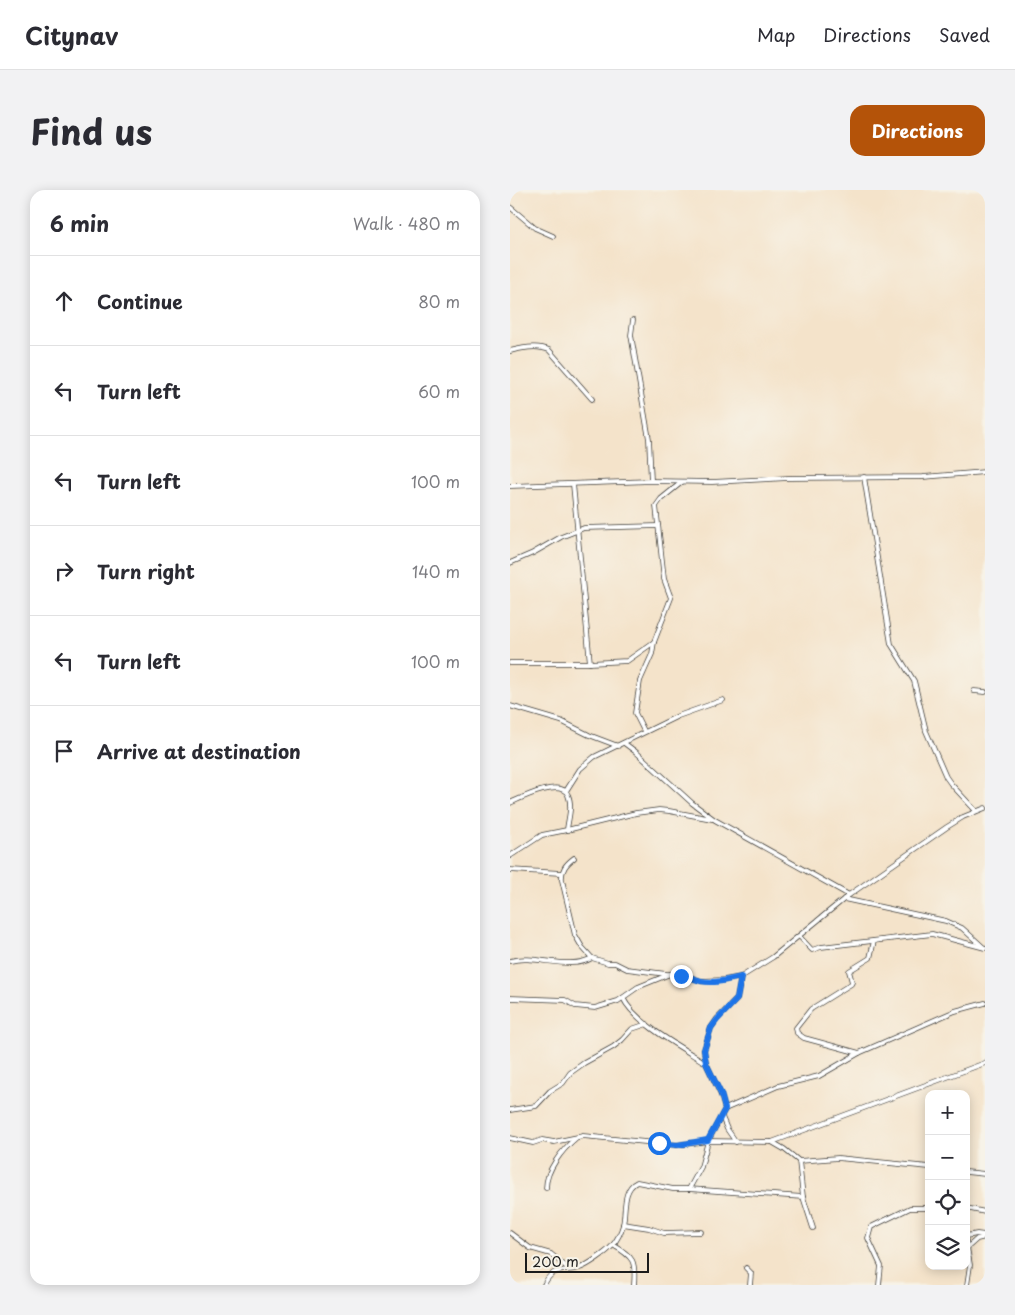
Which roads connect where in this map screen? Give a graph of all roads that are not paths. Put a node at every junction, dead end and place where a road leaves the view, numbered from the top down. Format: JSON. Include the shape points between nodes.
{"nodes":[{"id":1,"x":510,"y":206,"type":"edge"},
{"id":2,"x":553,"y":236,"type":"dead end"},
{"id":3,"x":633,"y":320,"type":"dead end"},
{"id":4,"x":510,"y":351,"type":"edge"},
{"id":5,"x":592,"y":398,"type":"dead end"},
{"id":6,"x":985,"y":472,"type":"edge"},
{"id":7,"x":864,"y":477,"type":"junction"},
{"id":8,"x":651,"y":481,"type":"junction"},
{"id":9,"x":682,"y":482,"type":"junction"},
{"id":10,"x":573,"y":484,"type":"junction"},
{"id":11,"x":510,"y":486,"type":"edge"},
{"id":12,"x":658,"y":526,"type":"junction"},
{"id":13,"x":579,"y":531,"type":"junction"},
{"id":14,"x":510,"y":563,"type":"edge"},
{"id":15,"x":654,"y":642,"type":"junction"},
{"id":16,"x":510,"y":663,"type":"edge"},
{"id":17,"x":590,"y":663,"type":"junction"},
{"id":18,"x":974,"y":690,"type":"dead end"},
{"id":19,"x":985,"y":692,"type":"edge"},
{"id":20,"x":723,"y":700,"type":"dead end"},
{"id":21,"x":510,"y":706,"type":"edge"},
{"id":22,"x":644,"y":731,"type":"junction"},
{"id":23,"x":624,"y":743,"type":"junction"},
{"id":24,"x":618,"y":746,"type":"junction"},
{"id":25,"x":566,"y":791,"type":"junction"},
{"id":26,"x":510,"y":803,"type":"edge"},
{"id":27,"x":985,"y":808,"type":"edge"},
{"id":28,"x":976,"y":811,"type":"junction"},
{"id":29,"x":715,"y":820,"type":"junction"},
{"id":30,"x":567,"y":830,"type":"junction"},
{"id":31,"x":510,"y":856,"type":"edge"},
{"id":32,"x":574,"y":858,"type":"dead end"},
{"id":33,"x":510,"y":870,"type":"edge"},
{"id":34,"x":561,"y":874,"type":"junction"},
{"id":35,"x":849,"y":895,"type":"junction"},
{"id":36,"x":844,"y":899,"type":"junction"},
{"id":37,"x":799,"y":936,"type":"junction"},
{"id":38,"x":874,"y":941,"type":"junction"},
{"id":39,"x":985,"y":948,"type":"edge"},
{"id":40,"x":592,"y":958,"type":"junction"},
{"id":41,"x":510,"y":961,"type":"edge"},
{"id":42,"x":671,"y":974,"type":"junction"},
{"id":43,"x":741,"y":977,"type":"junction"},
{"id":44,"x":510,"y":998,"type":"edge"},
{"id":45,"x":623,"y":998,"type":"junction"},
{"id":46,"x":985,"y":1003,"type":"edge"},
{"id":47,"x":647,"y":1024,"type":"junction"},
{"id":48,"x":859,"y":1053,"type":"junction"},
{"id":49,"x":706,"y":1063,"type":"junction"},
{"id":50,"x":985,"y":1063,"type":"edge"},
{"id":51,"x":725,"y":1109,"type":"junction"},
{"id":52,"x":510,"y":1110,"type":"edge"},
{"id":53,"x":722,"y":1117,"type":"junction"},
{"id":54,"x":510,"y":1138,"type":"edge"},
{"id":55,"x":576,"y":1138,"type":"junction"},
{"id":56,"x":708,"y":1140,"type":"junction"},
{"id":57,"x":736,"y":1142,"type":"junction"},
{"id":58,"x":772,"y":1142,"type":"junction"},
{"id":59,"x":799,"y":1160,"type":"junction"},
{"id":60,"x":925,"y":1167,"type":"edge"},
{"id":61,"x":970,"y":1172,"type":"edge"},
{"id":62,"x":985,"y":1174,"type":"edge"},
{"id":63,"x":546,"y":1188,"type":"dead end"},
{"id":64,"x":689,"y":1189,"type":"junction"},
{"id":65,"x":803,"y":1197,"type":"junction"},
{"id":66,"x":925,"y":1208,"type":"edge"},
{"id":67,"x":970,"y":1209,"type":"edge"},
{"id":68,"x":985,"y":1212,"type":"edge"},
{"id":69,"x":623,"y":1224,"type":"junction"},
{"id":70,"x":813,"y":1228,"type":"dead end"},
{"id":71,"x":701,"y":1232,"type":"dead end"},
{"id":72,"x":510,"y":1233,"type":"edge"},
{"id":73,"x":970,"y":1235,"type":"edge"},
{"id":74,"x":985,"y":1236,"type":"edge"},
{"id":75,"x":970,"y":1244,"type":"edge"},
{"id":76,"x":613,"y":1245,"type":"junction"},
{"id":77,"x":746,"y":1268,"type":"dead end"},
{"id":78,"x":569,"y":1270,"type":"junction"},
{"id":79,"x":969,"y":1270,"type":"edge"},
{"id":80,"x":544,"y":1285,"type":"edge"},
{"id":81,"x":634,"y":1285,"type":"edge"},
{"id":82,"x":750,"y":1285,"type":"edge"},
{"id":83,"x":879,"y":1285,"type":"edge"},
{"id":84,"x":967,"y":1285,"type":"edge"}],
"edges":[{"from":1,"to":2,"type":"street","via":[[535,228]]},
{"from":3,"to":8,"type":"street","via":[[631,335],[649,439]]},
{"from":4,"to":5,"type":"street","via":[[549,350]]},
{"from":6,"to":7,"type":"street"},
{"from":7,"to":9,"type":"street"},
{"from":7,"to":28,"type":"street","via":[[891,644],[914,681],[926,731],[946,776]]},
{"from":8,"to":9,"type":"street"},
{"from":8,"to":10,"type":"street"},
{"from":9,"to":12,"type":"street","via":[[658,503]]},
{"from":10,"to":11,"type":"street"},
{"from":10,"to":13,"type":"street"},
{"from":12,"to":13,"type":"street","via":[[598,527]]},
{"from":12,"to":15,"type":"street","via":[[664,578],[671,598]]},
{"from":13,"to":14,"type":"street"},
{"from":13,"to":17,"type":"street"},
{"from":15,"to":17,"type":"street","via":[[627,661]]},
{"from":15,"to":22,"type":"street","via":[[635,704],[636,715]]},
{"from":16,"to":17,"type":"street"},
{"from":18,"to":19,"type":"street"},
{"from":20,"to":22,"type":"street"},
{"from":21,"to":24,"type":"street"},
{"from":22,"to":23,"type":"street"},
{"from":23,"to":24,"type":"street"},
{"from":23,"to":29,"type":"street"},
{"from":24,"to":25,"type":"street","via":[[594,757],[580,769]]},
{"from":25,"to":26,"type":"street","via":[[548,789]]},
{"from":25,"to":30,"type":"street","via":[[570,807]]},
{"from":27,"to":28,"type":"street"},
{"from":28,"to":35,"type":"street","via":[[947,827]]},
{"from":29,"to":30,"type":"street","via":[[668,811],[647,811]]},
{"from":29,"to":35,"type":"street"},
{"from":30,"to":31,"type":"street","via":[[542,835]]},
{"from":32,"to":34,"type":"street"},
{"from":33,"to":34,"type":"street"},
{"from":34,"to":40,"type":"street","via":[[575,935]]},
{"from":35,"to":36,"type":"street"},
{"from":36,"to":37,"type":"street"},
{"from":36,"to":39,"type":"street","via":[[946,921],[962,928]]},
{"from":37,"to":38,"type":"street","via":[[812,950]]},
{"from":37,"to":43,"type":"street"},
{"from":38,"to":39,"type":"street","via":[[932,934]]},
{"from":38,"to":48,"type":"street","via":[[870,958],[849,971],[852,982],[849,986],[811,1008],[796,1028],[804,1038]]},
{"from":40,"to":41,"type":"street","via":[[572,962]]},
{"from":40,"to":42,"type":"street","via":[[627,968]]},
{"from":42,"to":43,"type":"street","via":[[714,982]]},
{"from":42,"to":45,"type":"street","via":[[638,987]]},
{"from":43,"to":49,"type":"street","via":[[737,999],[717,1020],[707,1038],[704,1050]]},
{"from":44,"to":45,"type":"street","via":[[565,1000],[589,1008],[605,1006]]},
{"from":45,"to":47,"type":"street","via":[[629,1009]]},
{"from":46,"to":48,"type":"street","via":[[955,1011]]},
{"from":47,"to":49,"type":"street"},
{"from":47,"to":52,"type":"street","via":[[632,1028],[622,1040],[570,1073],[536,1106]]},
{"from":48,"to":51,"type":"street","via":[[819,1076],[778,1086]]},
{"from":49,"to":51,"type":"street"},
{"from":50,"to":58,"type":"street"},
{"from":51,"to":53,"type":"street"},
{"from":53,"to":56,"type":"street"},
{"from":53,"to":57,"type":"street"},
{"from":54,"to":55,"type":"street","via":[[532,1143]]},
{"from":55,"to":56,"type":"street","via":[[588,1136],[677,1145]]},
{"from":55,"to":63,"type":"street","via":[[552,1168]]},
{"from":56,"to":57,"type":"street"},
{"from":56,"to":64,"type":"street","via":[[701,1167]]},
{"from":57,"to":58,"type":"street"},
{"from":58,"to":59,"type":"street"},
{"from":59,"to":60,"type":"street","via":[[838,1158]]},
{"from":59,"to":65,"type":"street"},
{"from":61,"to":62,"type":"street"},
{"from":64,"to":65,"type":"street"},
{"from":64,"to":69,"type":"street","via":[[641,1182],[633,1184],[626,1198]]},
{"from":65,"to":70,"type":"street"},
{"from":66,"to":83,"type":"street","via":[[910,1208],[871,1227],[868,1238],[882,1266]]},
{"from":67,"to":68,"type":"street"},
{"from":69,"to":71,"type":"street","via":[[664,1233]]},
{"from":69,"to":76,"type":"street"},
{"from":72,"to":78,"type":"street","via":[[530,1248],[552,1254]]},
{"from":73,"to":74,"type":"street"},
{"from":74,"to":75,"type":"street"},
{"from":76,"to":78,"type":"street","via":[[585,1265]]},
{"from":76,"to":81,"type":"street","via":[[631,1256],[635,1270]]},
{"from":77,"to":82,"type":"street","via":[[751,1272]]},
{"from":78,"to":80,"type":"street","via":[[550,1274]]},
{"from":79,"to":84,"type":"street"}]}
